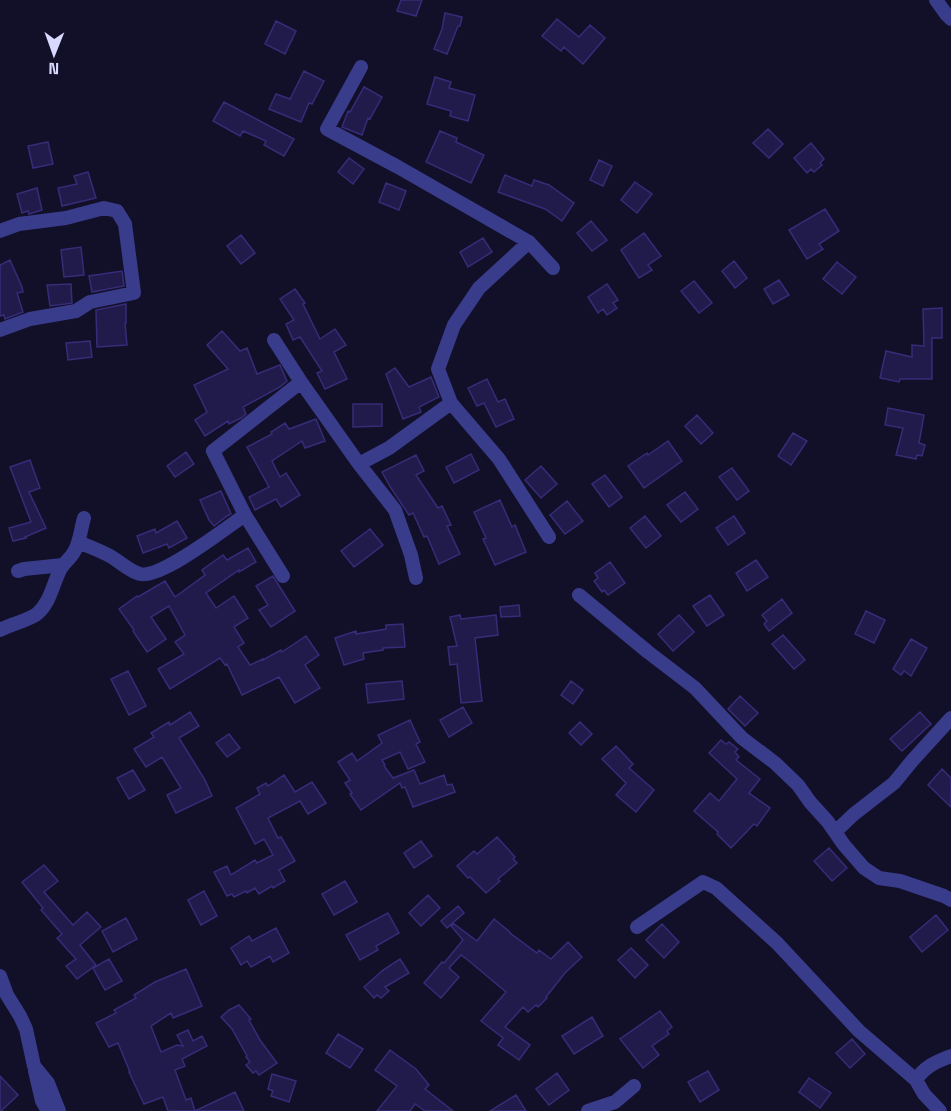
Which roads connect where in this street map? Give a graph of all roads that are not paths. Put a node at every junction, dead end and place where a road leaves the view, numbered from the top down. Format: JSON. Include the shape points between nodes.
{"nodes":[{"id":1,"x":936,"y":0,"type":"edge"},
{"id":2,"x":951,"y":19,"type":"edge"},
{"id":3,"x":362,"y":67,"type":"dead end"},
{"id":4,"x":0,"y":231,"type":"edge"},
{"id":5,"x":529,"y":242,"type":"junction"},
{"id":6,"x":553,"y":268,"type":"dead end"},
{"id":7,"x":0,"y":330,"type":"edge"},
{"id":8,"x":274,"y":340,"type":"dead end"},
{"id":9,"x":301,"y":382,"type":"junction"},
{"id":10,"x":451,"y":403,"type":"junction"},
{"id":11,"x":359,"y":464,"type":"junction"},
{"id":12,"x":245,"y":515,"type":"junction"},
{"id":13,"x":84,"y":519,"type":"dead end"},
{"id":14,"x":549,"y":537,"type":"dead end"},
{"id":15,"x":78,"y":542,"type":"junction"},
{"id":16,"x":63,"y":565,"type":"junction"},
{"id":17,"x":18,"y":571,"type":"dead end"},
{"id":18,"x":283,"y":576,"type":"dead end"},
{"id":19,"x":416,"y":578,"type":"dead end"},
{"id":20,"x":579,"y":595,"type":"dead end"},
{"id":21,"x":0,"y":630,"type":"edge"},
{"id":22,"x":951,"y":718,"type":"edge"},
{"id":23,"x":836,"y":832,"type":"junction"},
{"id":24,"x":949,"y":893,"type":"edge"},
{"id":25,"x":637,"y":927,"type":"dead end"},
{"id":26,"x":0,"y":976,"type":"edge"},
{"id":27,"x":951,"y":1056,"type":"edge"},
{"id":28,"x":34,"y":1066,"type":"junction"},
{"id":29,"x":916,"y":1080,"type":"junction"},
{"id":30,"x":634,"y":1086,"type":"dead end"},
{"id":31,"x":48,"y":1111,"type":"edge"},
{"id":32,"x":59,"y":1111,"type":"edge"},
{"id":33,"x":588,"y":1111,"type":"edge"},
{"id":34,"x":940,"y":1111,"type":"edge"}],
"edges":[{"from":1,"to":2,"type":"street"},
{"from":3,"to":5,"type":"street","via":[[327,129]]},
{"from":4,"to":7,"type":"street","via":[[104,208],[117,211],[125,224],[134,293],[90,302],[76,311],[30,319]]},
{"from":5,"to":6,"type":"street"},
{"from":5,"to":10,"type":"street","via":[[479,288],[454,326],[438,369]]},
{"from":8,"to":9,"type":"street"},
{"from":9,"to":11,"type":"street"},
{"from":9,"to":12,"type":"street","via":[[213,451]]},
{"from":10,"to":11,"type":"street","via":[[389,448]]},
{"from":10,"to":14,"type":"street","via":[[499,459]]},
{"from":11,"to":19,"type":"street","via":[[395,510]]},
{"from":12,"to":15,"type":"street","via":[[174,563],[144,575]]},
{"from":12,"to":18,"type":"street"},
{"from":13,"to":15,"type":"street"},
{"from":15,"to":16,"type":"street"},
{"from":16,"to":17,"type":"street"},
{"from":16,"to":21,"type":"street","via":[[47,602],[36,615]]},
{"from":20,"to":23,"type":"street","via":[[695,688],[742,738],[798,785]]},
{"from":22,"to":23,"type":"street","via":[[894,783]]},
{"from":23,"to":24,"type":"street","via":[[864,868],[879,878]]},
{"from":25,"to":29,"type":"street","via":[[703,882],[716,888],[777,943],[859,1031]]},
{"from":26,"to":28,"type":"street","via":[[26,1029]]},
{"from":27,"to":29,"type":"street","via":[[935,1062]]},
{"from":28,"to":31,"type":"street"},
{"from":28,"to":32,"type":"street","via":[[48,1083]]},
{"from":29,"to":34,"type":"street"},
{"from":30,"to":33,"type":"street","via":[[615,1102]]}]}
